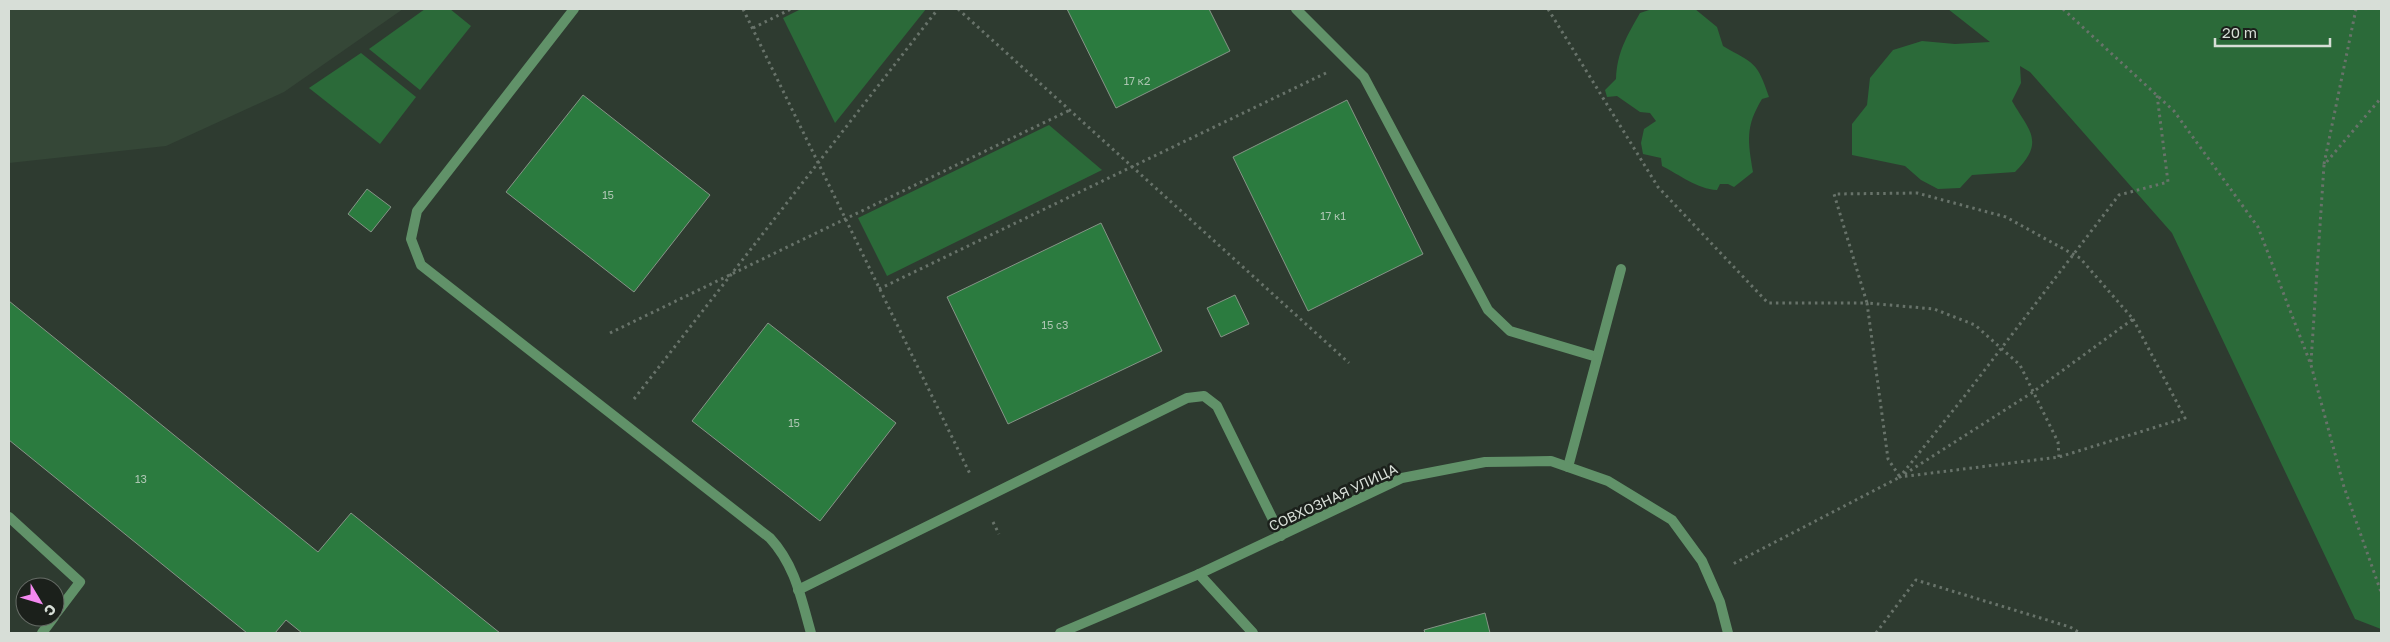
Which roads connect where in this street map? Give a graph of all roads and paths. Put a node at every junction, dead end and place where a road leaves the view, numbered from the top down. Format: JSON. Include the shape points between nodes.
{"nodes":[{"id":1,"x":574,"y":9,"type":"edge"},
{"id":2,"x":743,"y":9,"type":"edge"},
{"id":3,"x":791,"y":9,"type":"edge"},
{"id":4,"x":938,"y":9,"type":"edge"},
{"id":5,"x":958,"y":9,"type":"edge"},
{"id":6,"x":1296,"y":9,"type":"edge"},
{"id":7,"x":1548,"y":9,"type":"edge"},
{"id":8,"x":2063,"y":9,"type":"edge"},
{"id":9,"x":2356,"y":9,"type":"edge"},
{"id":10,"x":752,"y":28,"type":"junction"},
{"id":11,"x":1349,"y":62,"type":"junction"},
{"id":12,"x":2157,"y":95,"type":"junction"},
{"id":13,"x":2381,"y":98,"type":"edge"},
{"id":14,"x":1070,"y":110,"type":"junction"},
{"id":15,"x":818,"y":163,"type":"junction"},
{"id":16,"x":2324,"y":165,"type":"junction"},
{"id":17,"x":1133,"y":167,"type":"junction"},
{"id":18,"x":845,"y":218,"type":"junction"},
{"id":19,"x":2074,"y":254,"type":"junction"},
{"id":20,"x":1621,"y":270,"type":"dead end"},
{"id":21,"x":732,"y":274,"type":"junction"},
{"id":22,"x":879,"y":288,"type":"junction"},
{"id":23,"x":1867,"y":303,"type":"junction"},
{"id":24,"x":2133,"y":319,"type":"junction"},
{"id":25,"x":610,"y":332,"type":"dead end"},
{"id":26,"x":2002,"y":349,"type":"junction"},
{"id":27,"x":1598,"y":357,"type":"junction"},
{"id":28,"x":1350,"y":364,"type":"dead end"},
{"id":29,"x":2311,"y":365,"type":"junction"},
{"id":30,"x":2033,"y":392,"type":"junction"},
{"id":31,"x":618,"y":420,"type":"junction"},
{"id":32,"x":2059,"y":457,"type":"junction"},
{"id":33,"x":1568,"y":467,"type":"junction"},
{"id":34,"x":1900,"y":477,"type":"junction"},
{"id":35,"x":982,"y":499,"type":"junction"},
{"id":36,"x":9,"y":517,"type":"edge"},
{"id":37,"x":999,"y":534,"type":"dead end"},
{"id":38,"x":1281,"y":536,"type":"junction"},
{"id":39,"x":1199,"y":574,"type":"junction"},
{"id":40,"x":1708,"y":576,"type":"junction"},
{"id":41,"x":798,"y":590,"type":"junction"},
{"id":42,"x":2381,"y":592,"type":"edge"},
{"id":43,"x":65,"y":602,"type":"edge"},
{"id":44,"x":811,"y":633,"type":"edge"},
{"id":45,"x":1060,"y":633,"type":"edge"},
{"id":46,"x":1253,"y":633,"type":"edge"},
{"id":47,"x":1728,"y":633,"type":"edge"},
{"id":48,"x":1876,"y":633,"type":"edge"},
{"id":49,"x":2080,"y":633,"type":"edge"}],
"edges":[{"from":1,"to":31,"type":"street","via":[[417,211],[411,239],[421,265]]},
{"from":2,"to":10,"type":"path"},
{"from":3,"to":10,"type":"path"},
{"from":4,"to":15,"type":"path"},
{"from":5,"to":14,"type":"path"},
{"from":6,"to":11,"type":"street"},
{"from":7,"to":23,"type":"path","via":[[1658,187],[1768,303]]},
{"from":8,"to":12,"type":"path"},
{"from":9,"to":16,"type":"path"},
{"from":10,"to":15,"type":"path"},
{"from":11,"to":17,"type":"path"},
{"from":11,"to":27,"type":"street","via":[[1364,77],[1488,310],[1510,331]]},
{"from":12,"to":19,"type":"path","via":[[2168,182],[2119,195]]},
{"from":12,"to":29,"type":"path","via":[[2174,111],[2258,227]]},
{"from":13,"to":16,"type":"path"},
{"from":14,"to":17,"type":"path"},
{"from":14,"to":18,"type":"path"},
{"from":15,"to":18,"type":"path"},
{"from":15,"to":21,"type":"path"},
{"from":16,"to":29,"type":"path"},
{"from":17,"to":22,"type":"path"},
{"from":17,"to":28,"type":"path"},
{"from":18,"to":21,"type":"path"},
{"from":18,"to":22,"type":"path"},
{"from":19,"to":23,"type":"path","via":[[2006,217],[1917,193],[1834,194]]},
{"from":19,"to":24,"type":"path"},
{"from":19,"to":26,"type":"path"},
{"from":20,"to":27,"type":"street"},
{"from":21,"to":25,"type":"path"},
{"from":21,"to":31,"type":"path"},
{"from":22,"to":35,"type":"path"},
{"from":23,"to":26,"type":"path","via":[[1934,309],[1975,325]]},
{"from":23,"to":34,"type":"path","via":[[1888,459]]},
{"from":24,"to":30,"type":"path"},
{"from":24,"to":32,"type":"path","via":[[2185,418]]},
{"from":26,"to":30,"type":"path","via":[[2020,365]]},
{"from":26,"to":34,"type":"path"},
{"from":27,"to":33,"type":"street"},
{"from":29,"to":42,"type":"path","via":[[2344,487]]},
{"from":30,"to":32,"type":"path","via":[[2058,442]]},
{"from":30,"to":34,"type":"path"},
{"from":31,"to":41,"type":"street","via":[[770,538],[784,553]]},
{"from":32,"to":34,"type":"path"},
{"from":33,"to":38,"type":"street","name":"СОВХОЗНАЯ УЛИЦА","via":[[1551,461],[1485,462],[1402,478]]},
{"from":33,"to":40,"type":"street","name":"СОВХОЗНАЯ УЛИЦА","via":[[1608,481],[1672,520],[1702,561]]},
{"from":34,"to":40,"type":"path"},
{"from":35,"to":37,"type":"path"},
{"from":35,"to":38,"type":"street","via":[[1187,398],[1204,396],[1217,406]]},
{"from":35,"to":41,"type":"street"},
{"from":36,"to":43,"type":"street","via":[[80,582]]},
{"from":38,"to":39,"type":"street","name":"СОВХОЗНАЯ УЛИЦА"},
{"from":39,"to":45,"type":"street","name":"СОВХОЗНАЯ УЛИЦА"},
{"from":39,"to":46,"type":"street"},
{"from":40,"to":47,"type":"street","name":"СОВХОЗНАЯ УЛИЦА","via":[[1720,602]]},
{"from":41,"to":44,"type":"street"},
{"from":48,"to":49,"type":"path","via":[[1916,580],[2070,627]]}]}
